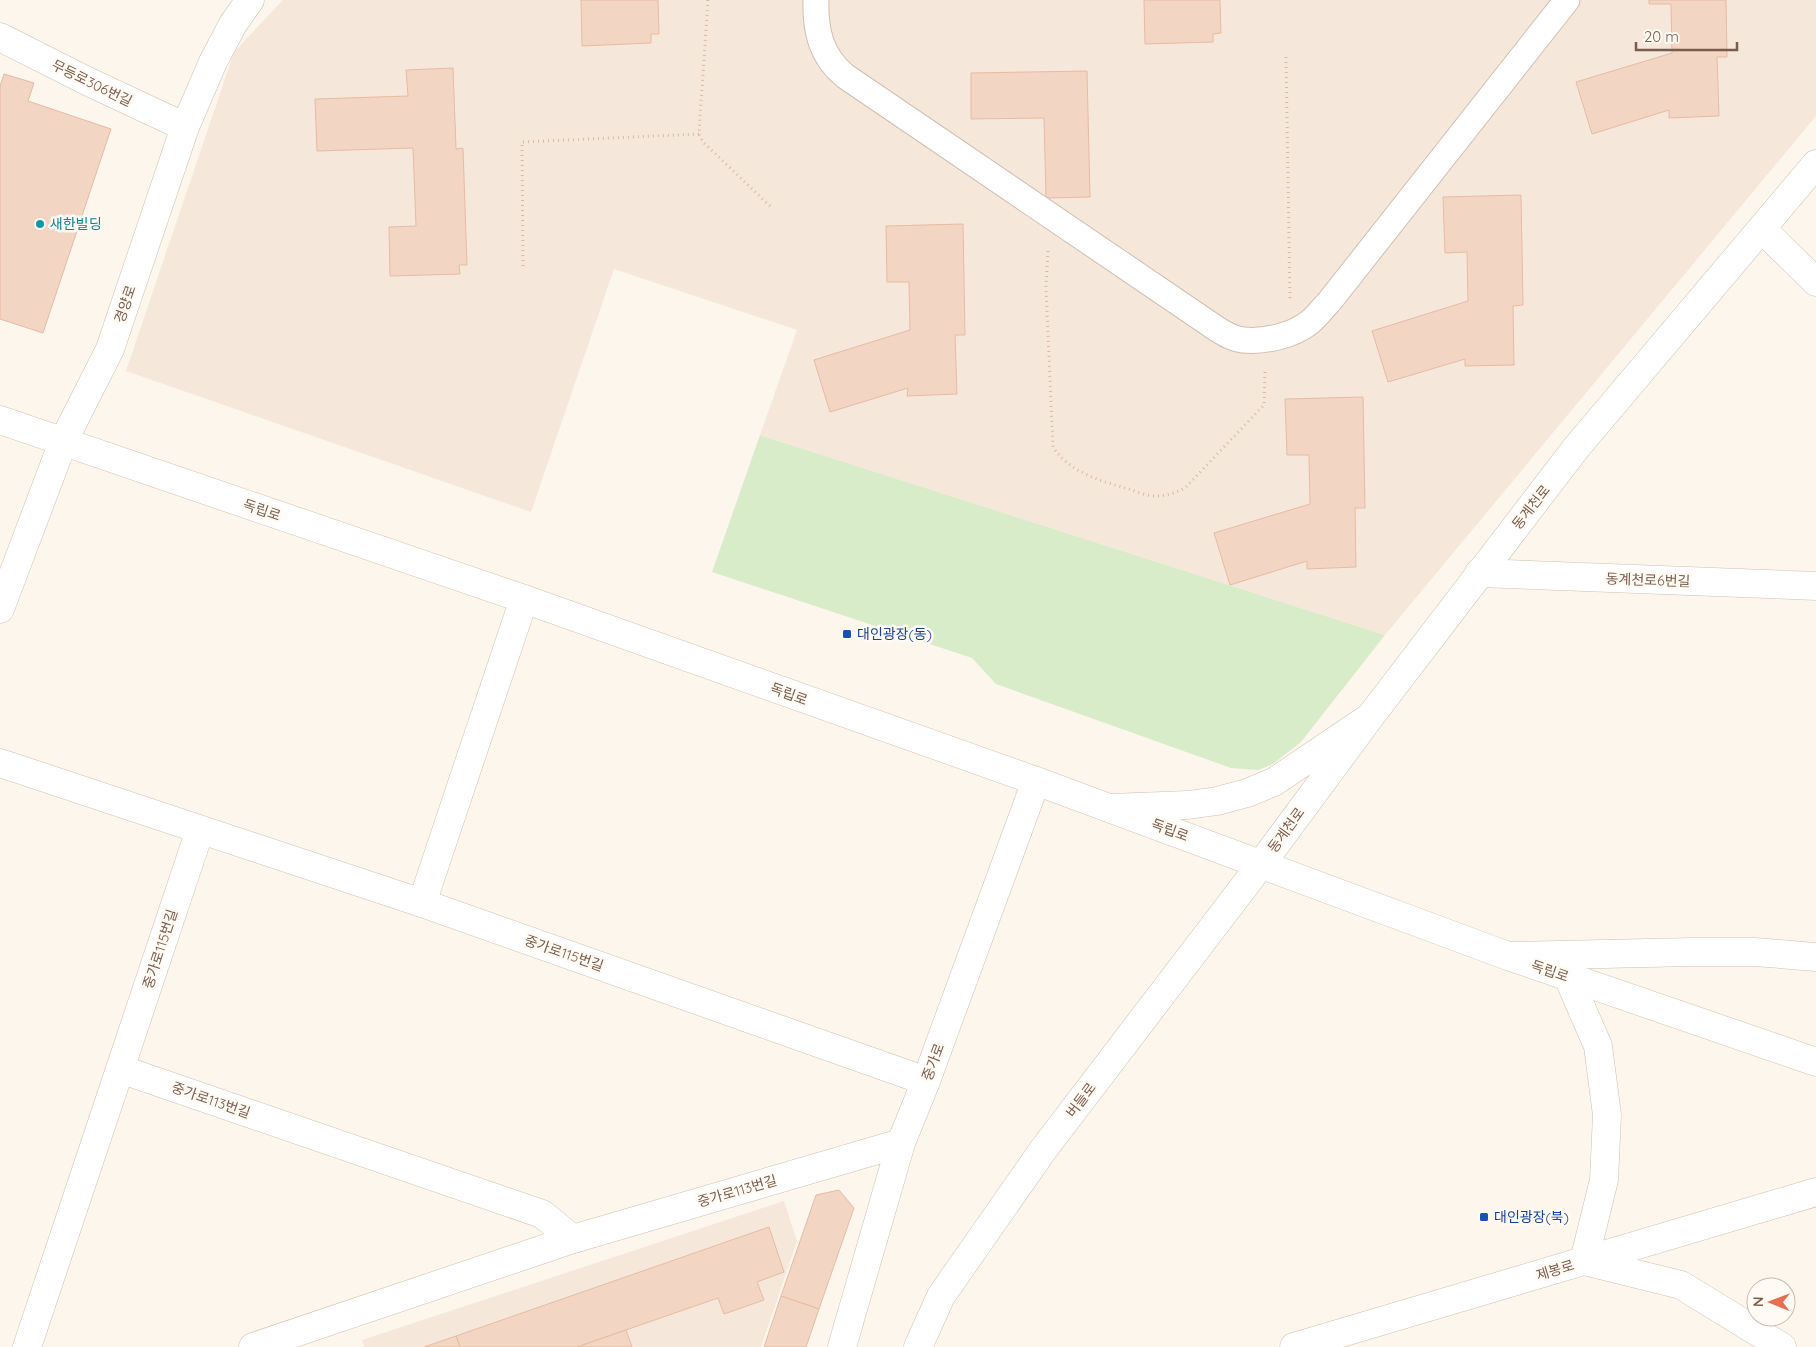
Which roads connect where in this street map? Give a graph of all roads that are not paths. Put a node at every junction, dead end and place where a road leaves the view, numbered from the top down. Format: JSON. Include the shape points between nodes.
{"nodes":[{"id":1,"x":250,"y":0,"type":"edge"},
{"id":2,"x":816,"y":0,"type":"edge"},
{"id":3,"x":1567,"y":0,"type":"edge"},
{"id":4,"x":0,"y":37,"type":"edge"},
{"id":5,"x":185,"y":127,"type":"junction"},
{"id":6,"x":1816,"y":164,"type":"edge"},
{"id":7,"x":1762,"y":230,"type":"junction"},
{"id":8,"x":1816,"y":282,"type":"edge"},
{"id":9,"x":0,"y":420,"type":"edge"},
{"id":10,"x":63,"y":442,"type":"junction"},
{"id":11,"x":1479,"y":573,"type":"junction"},
{"id":12,"x":1816,"y":586,"type":"edge"},
{"id":13,"x":524,"y":599,"type":"junction"},
{"id":14,"x":0,"y":609,"type":"edge"},
{"id":15,"x":1370,"y":716,"type":"junction"},
{"id":16,"x":0,"y":763,"type":"edge"},
{"id":17,"x":1036,"y":781,"type":"junction"},
{"id":18,"x":1110,"y":808,"type":"junction"},
{"id":19,"x":200,"y":830,"type":"junction"},
{"id":20,"x":1262,"y":863,"type":"junction"},
{"id":21,"x":422,"y":903,"type":"junction"},
{"id":22,"x":1508,"y":956,"type":"junction"},
{"id":23,"x":1816,"y":957,"type":"edge"},
{"id":24,"x":1568,"y":977,"type":"junction"},
{"id":25,"x":1816,"y":1062,"type":"edge"},
{"id":26,"x":120,"y":1069,"type":"junction"},
{"id":27,"x":926,"y":1081,"type":"junction"},
{"id":28,"x":901,"y":1142,"type":"junction"},
{"id":29,"x":1816,"y":1192,"type":"edge"},
{"id":30,"x":573,"y":1239,"type":"junction"},
{"id":31,"x":1584,"y":1261,"type":"junction"},
{"id":32,"x":28,"y":1347,"type":"edge"},
{"id":33,"x":253,"y":1347,"type":"edge"},
{"id":34,"x":842,"y":1347,"type":"edge"},
{"id":35,"x":918,"y":1347,"type":"edge"},
{"id":36,"x":1294,"y":1347,"type":"edge"},
{"id":37,"x":1782,"y":1347,"type":"edge"}],
"edges":[{"from":1,"to":5,"type":"street","name":"경양로","via":[[213,62]]},
{"from":2,"to":3,"type":"street","via":[[816,25],[826,56],[845,76],[1229,336],[1241,340],[1266,339],[1310,322]]},
{"from":4,"to":5,"type":"street","name":"무등로306번길"},
{"from":5,"to":10,"type":"street","name":"경양로","via":[[110,349]]},
{"from":6,"to":7,"type":"street","name":"동계천로"},
{"from":7,"to":8,"type":"street"},
{"from":7,"to":11,"type":"street","name":"동계천로","via":[[1576,448]]},
{"from":9,"to":10,"type":"street","name":"독립로"},
{"from":10,"to":13,"type":"street","name":"독립로"},
{"from":10,"to":14,"type":"street","name":"경양로"},
{"from":11,"to":12,"type":"street","name":"동계천로6번길"},
{"from":11,"to":15,"type":"street","name":"동계천로"},
{"from":13,"to":17,"type":"street","name":"독립로"},
{"from":13,"to":21,"type":"street"},
{"from":15,"to":18,"type":"street","via":[[1274,782],[1247,793],[1217,802]]},
{"from":15,"to":20,"type":"street","name":"동계천로"},
{"from":16,"to":19,"type":"street","name":"중가로115번길"},
{"from":17,"to":18,"type":"street","name":"독립로"},
{"from":17,"to":27,"type":"street","name":"중가로"},
{"from":18,"to":20,"type":"street","name":"독립로"},
{"from":19,"to":21,"type":"street","name":"중가로115번길"},
{"from":19,"to":26,"type":"street","name":"중가로115번길"},
{"from":20,"to":22,"type":"street","name":"독립로"},
{"from":20,"to":35,"type":"street","name":"버들로","via":[[1043,1150],[941,1296]]},
{"from":21,"to":27,"type":"street","name":"중가로115번길"},
{"from":22,"to":23,"type":"street","via":[[1755,952]]},
{"from":22,"to":24,"type":"street","name":"독립로"},
{"from":24,"to":25,"type":"street","name":"독립로"},
{"from":24,"to":31,"type":"street","via":[[1598,1046],[1607,1115],[1604,1180]]},
{"from":26,"to":30,"type":"street","name":"중가로113번길","via":[[542,1214]]},
{"from":26,"to":32,"type":"street"},
{"from":27,"to":28,"type":"street","name":"중가로"},
{"from":28,"to":30,"type":"street","name":"중가로113번길"},
{"from":28,"to":34,"type":"street","name":"중가로"},
{"from":29,"to":31,"type":"street","name":"제봉로"},
{"from":30,"to":33,"type":"street","name":"중가로113번길"},
{"from":31,"to":36,"type":"street","name":"제봉로"},
{"from":31,"to":37,"type":"street","via":[[1681,1285]]}]}
